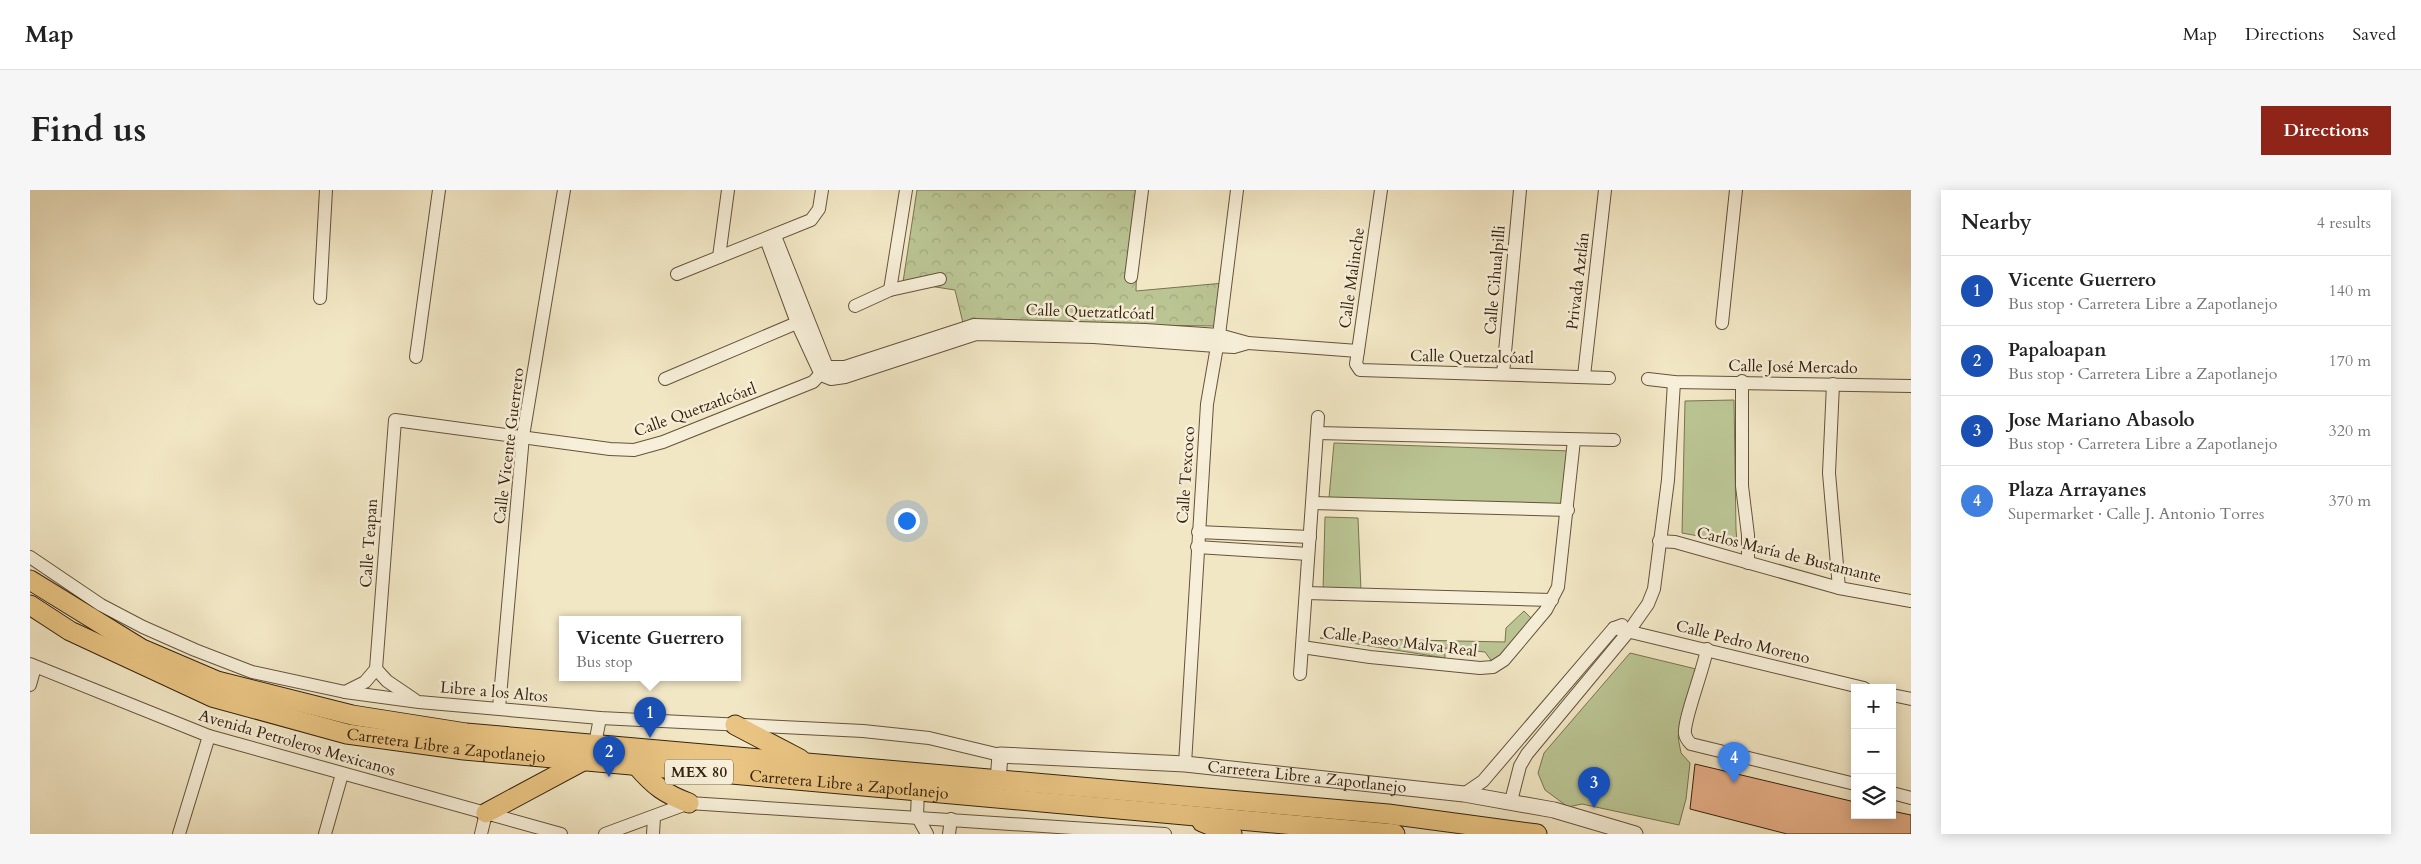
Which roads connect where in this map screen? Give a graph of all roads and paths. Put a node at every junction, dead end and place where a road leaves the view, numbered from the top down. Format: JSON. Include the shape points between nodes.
{"nodes":[{"id":1,"x":326,"y":190,"type":"edge"},
{"id":2,"x":438,"y":190,"type":"edge"},
{"id":3,"x":564,"y":190,"type":"edge"},
{"id":4,"x":728,"y":190,"type":"edge"},
{"id":5,"x":822,"y":190,"type":"edge"},
{"id":6,"x":906,"y":190,"type":"edge"},
{"id":7,"x":1142,"y":190,"type":"edge"},
{"id":8,"x":1237,"y":190,"type":"edge"},
{"id":9,"x":1381,"y":190,"type":"edge"},
{"id":10,"x":1520,"y":190,"type":"edge"},
{"id":11,"x":1605,"y":190,"type":"edge"},
{"id":12,"x":1736,"y":190,"type":"edge"},
{"id":13,"x":770,"y":238,"type":"junction"},
{"id":14,"x":719,"y":257,"type":"junction"},
{"id":15,"x":676,"y":274,"type":"dead end"},
{"id":16,"x":1131,"y":276,"type":"dead end"},
{"id":17,"x":940,"y":279,"type":"dead end"},
{"id":18,"x":890,"y":290,"type":"junction"},
{"id":19,"x":320,"y":298,"type":"dead end"},
{"id":20,"x":855,"y":306,"type":"dead end"},
{"id":21,"x":802,"y":321,"type":"junction"},
{"id":22,"x":1722,"y":323,"type":"dead end"},
{"id":23,"x":1218,"y":341,"type":"junction"},
{"id":24,"x":1358,"y":351,"type":"junction"},
{"id":25,"x":416,"y":357,"type":"dead end"},
{"id":26,"x":1360,"y":370,"type":"joint"},
{"id":27,"x":824,"y":371,"type":"junction"},
{"id":28,"x":1502,"y":374,"type":"junction"},
{"id":29,"x":1584,"y":376,"type":"junction"},
{"id":30,"x":1608,"y":378,"type":"dead end"},
{"id":31,"x":665,"y":379,"type":"dead end"},
{"id":32,"x":1648,"y":379,"type":"dead end"},
{"id":33,"x":1742,"y":381,"type":"junction"},
{"id":34,"x":1674,"y":382,"type":"junction"},
{"id":35,"x":1833,"y":384,"type":"junction"},
{"id":36,"x":1911,"y":386,"type":"edge"},
{"id":37,"x":1318,"y":417,"type":"dead end"},
{"id":38,"x":395,"y":420,"type":"joint"},
{"id":39,"x":1317,"y":433,"type":"junction"},
{"id":40,"x":523,"y":436,"type":"junction"},
{"id":41,"x":1574,"y":440,"type":"junction"},
{"id":42,"x":1614,"y":440,"type":"dead end"},
{"id":43,"x":1312,"y":503,"type":"junction"},
{"id":44,"x":1568,"y":510,"type":"junction"},
{"id":45,"x":1198,"y":532,"type":"junction"},
{"id":46,"x":1310,"y":537,"type":"junction"},
{"id":47,"x":1659,"y":540,"type":"junction"},
{"id":48,"x":1197,"y":547,"type":"junction"},
{"id":49,"x":1308,"y":554,"type":"junction"},
{"id":50,"x":30,"y":557,"type":"edge"},
{"id":51,"x":1748,"y":563,"type":"junction"},
{"id":52,"x":30,"y":580,"type":"edge"},
{"id":53,"x":1839,"y":588,"type":"junction"},
{"id":54,"x":1306,"y":593,"type":"junction"},
{"id":55,"x":1552,"y":600,"type":"junction"},
{"id":56,"x":1911,"y":601,"type":"edge"},
{"id":57,"x":30,"y":604,"type":"edge"},
{"id":58,"x":1638,"y":617,"type":"junction"},
{"id":59,"x":1614,"y":628,"type":"junction"},
{"id":60,"x":1630,"y":631,"type":"junction"},
{"id":61,"x":1302,"y":647,"type":"junction"},
{"id":62,"x":1707,"y":649,"type":"junction"},
{"id":63,"x":33,"y":666,"type":"edge"},
{"id":64,"x":376,"y":669,"type":"junction"},
{"id":65,"x":1300,"y":674,"type":"dead end"},
{"id":66,"x":250,"y":680,"type":"junction"},
{"id":67,"x":30,"y":685,"type":"edge"},
{"id":68,"x":1851,"y":685,"type":"edge"},
{"id":69,"x":345,"y":692,"type":"junction"},
{"id":70,"x":1896,"y":696,"type":"edge"},
{"id":71,"x":1911,"y":699,"type":"edge"},
{"id":72,"x":419,"y":702,"type":"junction"},
{"id":73,"x":499,"y":708,"type":"junction"},
{"id":74,"x":600,"y":718,"type":"junction"},
{"id":75,"x":735,"y":725,"type":"junction"},
{"id":76,"x":209,"y":736,"type":"junction"},
{"id":77,"x":595,"y":744,"type":"junction"},
{"id":78,"x":1000,"y":755,"type":"junction"},
{"id":79,"x":583,"y":761,"type":"junction"},
{"id":80,"x":807,"y":763,"type":"junction"},
{"id":81,"x":1185,"y":764,"type":"junction"},
{"id":82,"x":637,"y":766,"type":"junction"},
{"id":83,"x":342,"y":774,"type":"junction"},
{"id":84,"x":998,"y":780,"type":"junction"},
{"id":85,"x":1851,"y":783,"type":"edge"},
{"id":86,"x":918,"y":790,"type":"junction"},
{"id":87,"x":1464,"y":794,"type":"junction"},
{"id":88,"x":1896,"y":794,"type":"edge"},
{"id":89,"x":1911,"y":798,"type":"edge"},
{"id":90,"x":1511,"y":801,"type":"junction"},
{"id":91,"x":689,"y":803,"type":"junction"},
{"id":92,"x":486,"y":813,"type":"junction"},
{"id":93,"x":1183,"y":814,"type":"junction"},
{"id":94,"x":917,"y":816,"type":"junction"},
{"id":95,"x":654,"y":817,"type":"junction"},
{"id":96,"x":951,"y":819,"type":"junction"},
{"id":97,"x":180,"y":834,"type":"edge"},
{"id":98,"x":325,"y":834,"type":"edge"},
{"id":99,"x":481,"y":834,"type":"edge"},
{"id":100,"x":561,"y":834,"type":"edge"},
{"id":101,"x":605,"y":834,"type":"edge"},
{"id":102,"x":653,"y":834,"type":"edge"},
{"id":103,"x":927,"y":834,"type":"edge"},
{"id":104,"x":949,"y":834,"type":"edge"},
{"id":105,"x":1165,"y":834,"type":"edge"},
{"id":106,"x":1232,"y":834,"type":"edge"},
{"id":107,"x":1395,"y":834,"type":"edge"},
{"id":108,"x":1537,"y":834,"type":"edge"},
{"id":109,"x":1635,"y":834,"type":"edge"}],
"edges":[{"from":1,"to":19,"type":"street"},
{"from":2,"to":25,"type":"street"},
{"from":3,"to":40,"type":"street","name":"Calle Vicente Guerrero"},
{"from":4,"to":14,"type":"street"},
{"from":5,"to":13,"type":"street","via":[[819,209],[811,220]]},
{"from":6,"to":18,"type":"street"},
{"from":7,"to":16,"type":"street"},
{"from":8,"to":23,"type":"street","name":"Calle Texcoco"},
{"from":9,"to":24,"type":"street","name":"Calle Malinche"},
{"from":10,"to":28,"type":"street","name":"Calle Cihualpilli"},
{"from":11,"to":29,"type":"street","name":"Privada Aztlán"},
{"from":12,"to":22,"type":"street"},
{"from":13,"to":14,"type":"street"},
{"from":13,"to":21,"type":"street"},
{"from":14,"to":15,"type":"street"},
{"from":17,"to":18,"type":"street"},
{"from":18,"to":20,"type":"street"},
{"from":21,"to":27,"type":"street"},
{"from":21,"to":31,"type":"street"},
{"from":23,"to":24,"type":"street","name":"Calle Quetzatlcóatl"},
{"from":23,"to":27,"type":"street","name":"Calle Quetzatlcóatl","via":[[1094,328],[974,325],[845,368]]},
{"from":23,"to":45,"type":"street","name":"Calle Texcoco","via":[[1207,404]]},
{"from":24,"to":26,"type":"street","name":"Calle Malinche","via":[[1356,364]]},
{"from":26,"to":28,"type":"street","name":"Calle Quetzalcóatl"},
{"from":27,"to":40,"type":"street","name":"Calle Quetzatlcóatl","via":[[813,382],[643,448],[610,449]]},
{"from":28,"to":29,"type":"street","name":"Calle Quetzalcóatl"},
{"from":29,"to":30,"type":"street","name":"Calle Quetzalcóatl"},
{"from":32,"to":34,"type":"street","name":"Calle José Mercado"},
{"from":33,"to":34,"type":"street","name":"Calle José Mercado"},
{"from":33,"to":35,"type":"street","name":"Calle José Mercado"},
{"from":33,"to":51,"type":"street","via":[[1742,486]]},
{"from":34,"to":47,"type":"street","via":[[1668,480]]},
{"from":35,"to":36,"type":"street","name":"Calle José Mercado"},
{"from":35,"to":53,"type":"street","via":[[1829,473]]},
{"from":37,"to":39,"type":"street","name":"Calle Paseo Malva Real"},
{"from":38,"to":40,"type":"street","name":"Calle Quetzatlcóatl"},
{"from":38,"to":64,"type":"street","name":"Calle Teapan"},
{"from":39,"to":41,"type":"street"},
{"from":39,"to":43,"type":"street","name":"Calle Paseo Malva Real"},
{"from":40,"to":73,"type":"street","name":"Calle Vicente Guerrero"},
{"from":41,"to":42,"type":"street"},
{"from":41,"to":44,"type":"street","name":"Calle Paseo Malva Real"},
{"from":43,"to":44,"type":"street"},
{"from":43,"to":46,"type":"street","name":"Calle Paseo Malva Real"},
{"from":44,"to":55,"type":"street","name":"Calle Paseo Malva Real","via":[[1558,587]]},
{"from":45,"to":46,"type":"street"},
{"from":45,"to":48,"type":"street","name":"Calle Texcoco"},
{"from":46,"to":49,"type":"street","name":"Calle Paseo Malva Real"},
{"from":47,"to":51,"type":"street","name":"Carlos María de Bustamante"},
{"from":47,"to":58,"type":"street","via":[[1654,589]]},
{"from":48,"to":49,"type":"street"},
{"from":48,"to":81,"type":"street","name":"Calle Texcoco"},
{"from":49,"to":54,"type":"street","name":"Calle Paseo Malva Real"},
{"from":50,"to":66,"type":"street","name":"Libre a los Altos","via":[[101,605]]},
{"from":51,"to":53,"type":"street","name":"Carlos María de Bustamante"},
{"from":52,"to":66,"type":"main road","name":"Carretera Libre a Zapotlanejo","number":"MEX 80","via":[[142,648],[217,681]]},
{"from":53,"to":56,"type":"street","name":"Carlos María de Bustamante"},
{"from":54,"to":55,"type":"street"},
{"from":54,"to":61,"type":"street","name":"Calle Paseo Malva Real"},
{"from":55,"to":61,"type":"street","name":"Calle Paseo Malva Real","via":[[1504,660],[1486,668]]},
{"from":57,"to":79,"type":"main road","name":"Carretera Libre a Zapotlanejo","number":"MEX 80","via":[[70,632],[212,697],[240,706],[347,734],[464,750]]},
{"from":58,"to":59,"type":"street"},
{"from":58,"to":60,"type":"street"},
{"from":59,"to":60,"type":"street","name":"Calle Pedro Moreno"},
{"from":59,"to":87,"type":"street","via":[[1483,780]]},
{"from":60,"to":62,"type":"street","name":"Calle Pedro Moreno"},
{"from":60,"to":90,"type":"street","via":[[1527,754],[1520,766]]},
{"from":61,"to":65,"type":"street","name":"Calle Paseo Malva Real"},
{"from":62,"to":68,"type":"street","name":"Calle Pedro Moreno"},
{"from":62,"to":85,"type":"street","via":[[1685,728],[1686,740],[1691,744]]},
{"from":63,"to":67,"type":"street"},
{"from":63,"to":76,"type":"street","name":"Avenida Petroleros Mexicanos"},
{"from":64,"to":69,"type":"street","via":[[365,682]]},
{"from":64,"to":72,"type":"street","via":[[387,681]]},
{"from":66,"to":69,"type":"street","name":"Libre a los Altos"},
{"from":66,"to":77,"type":"main road","name":"Carretera Libre a Zapotlanejo","number":"MEX 80","via":[[352,716],[466,733]]},
{"from":69,"to":72,"type":"street","name":"Libre a los Altos"},
{"from":70,"to":71,"type":"street"},
{"from":72,"to":73,"type":"street","name":"Libre a los Altos"},
{"from":73,"to":74,"type":"street","name":"Libre a los Altos"},
{"from":74,"to":75,"type":"street","name":"Libre a los Altos"},
{"from":74,"to":77,"type":"street"},
{"from":75,"to":78,"type":"street","name":"Libre a los Altos","via":[[863,731],[929,738]]},
{"from":75,"to":80,"type":"main road"},
{"from":76,"to":83,"type":"street","name":"Avenida Petroleros Mexicanos"},
{"from":76,"to":97,"type":"street"},
{"from":77,"to":80,"type":"main road","name":"Carretera Libre a Zapotlanejo","number":"MEX 80"},
{"from":78,"to":81,"type":"street","name":"Carretera Libre a Zapotlanejo"},
{"from":78,"to":84,"type":"street"},
{"from":79,"to":82,"type":"main road","name":"Carretera Libre a Zapotlanejo","number":"MEX 80"},
{"from":79,"to":92,"type":"main road"},
{"from":80,"to":84,"type":"main road","name":"Carretera Libre a Zapotlanejo","number":"MEX 80"},
{"from":81,"to":87,"type":"street","name":"Carretera Libre a Zapotlanejo"},
{"from":82,"to":86,"type":"main road","name":"Carretera Libre a Zapotlanejo","number":"MEX 80"},
{"from":82,"to":91,"type":"main road","via":[[653,785]]},
{"from":83,"to":92,"type":"street","name":"Avenida Petroleros Mexicanos"},
{"from":83,"to":98,"type":"street"},
{"from":84,"to":108,"type":"main road","name":"Carretera Libre a Zapotlanejo","number":"MEX 80","via":[[1388,814]]},
{"from":86,"to":93,"type":"main road","name":"Carretera Libre a Zapotlanejo","number":"MEX 80"},
{"from":86,"to":94,"type":"street"},
{"from":87,"to":90,"type":"street","name":"Carretera Libre a Zapotlanejo"},
{"from":88,"to":89,"type":"street"},
{"from":90,"to":109,"type":"street","name":"Carretera Libre a Zapotlanejo"},
{"from":91,"to":94,"type":"street"},
{"from":91,"to":95,"type":"street"},
{"from":92,"to":99,"type":"street"},
{"from":92,"to":100,"type":"street","name":"Avenida Petroleros Mexicanos"},
{"from":93,"to":106,"type":"main road"},
{"from":93,"to":107,"type":"main road","name":"Carretera Libre a Zapotlanejo","number":"MEX 80"},
{"from":94,"to":96,"type":"street"},
{"from":94,"to":103,"type":"street"},
{"from":95,"to":101,"type":"street"},
{"from":95,"to":102,"type":"street"},
{"from":96,"to":104,"type":"street"},
{"from":96,"to":105,"type":"street"}]}
